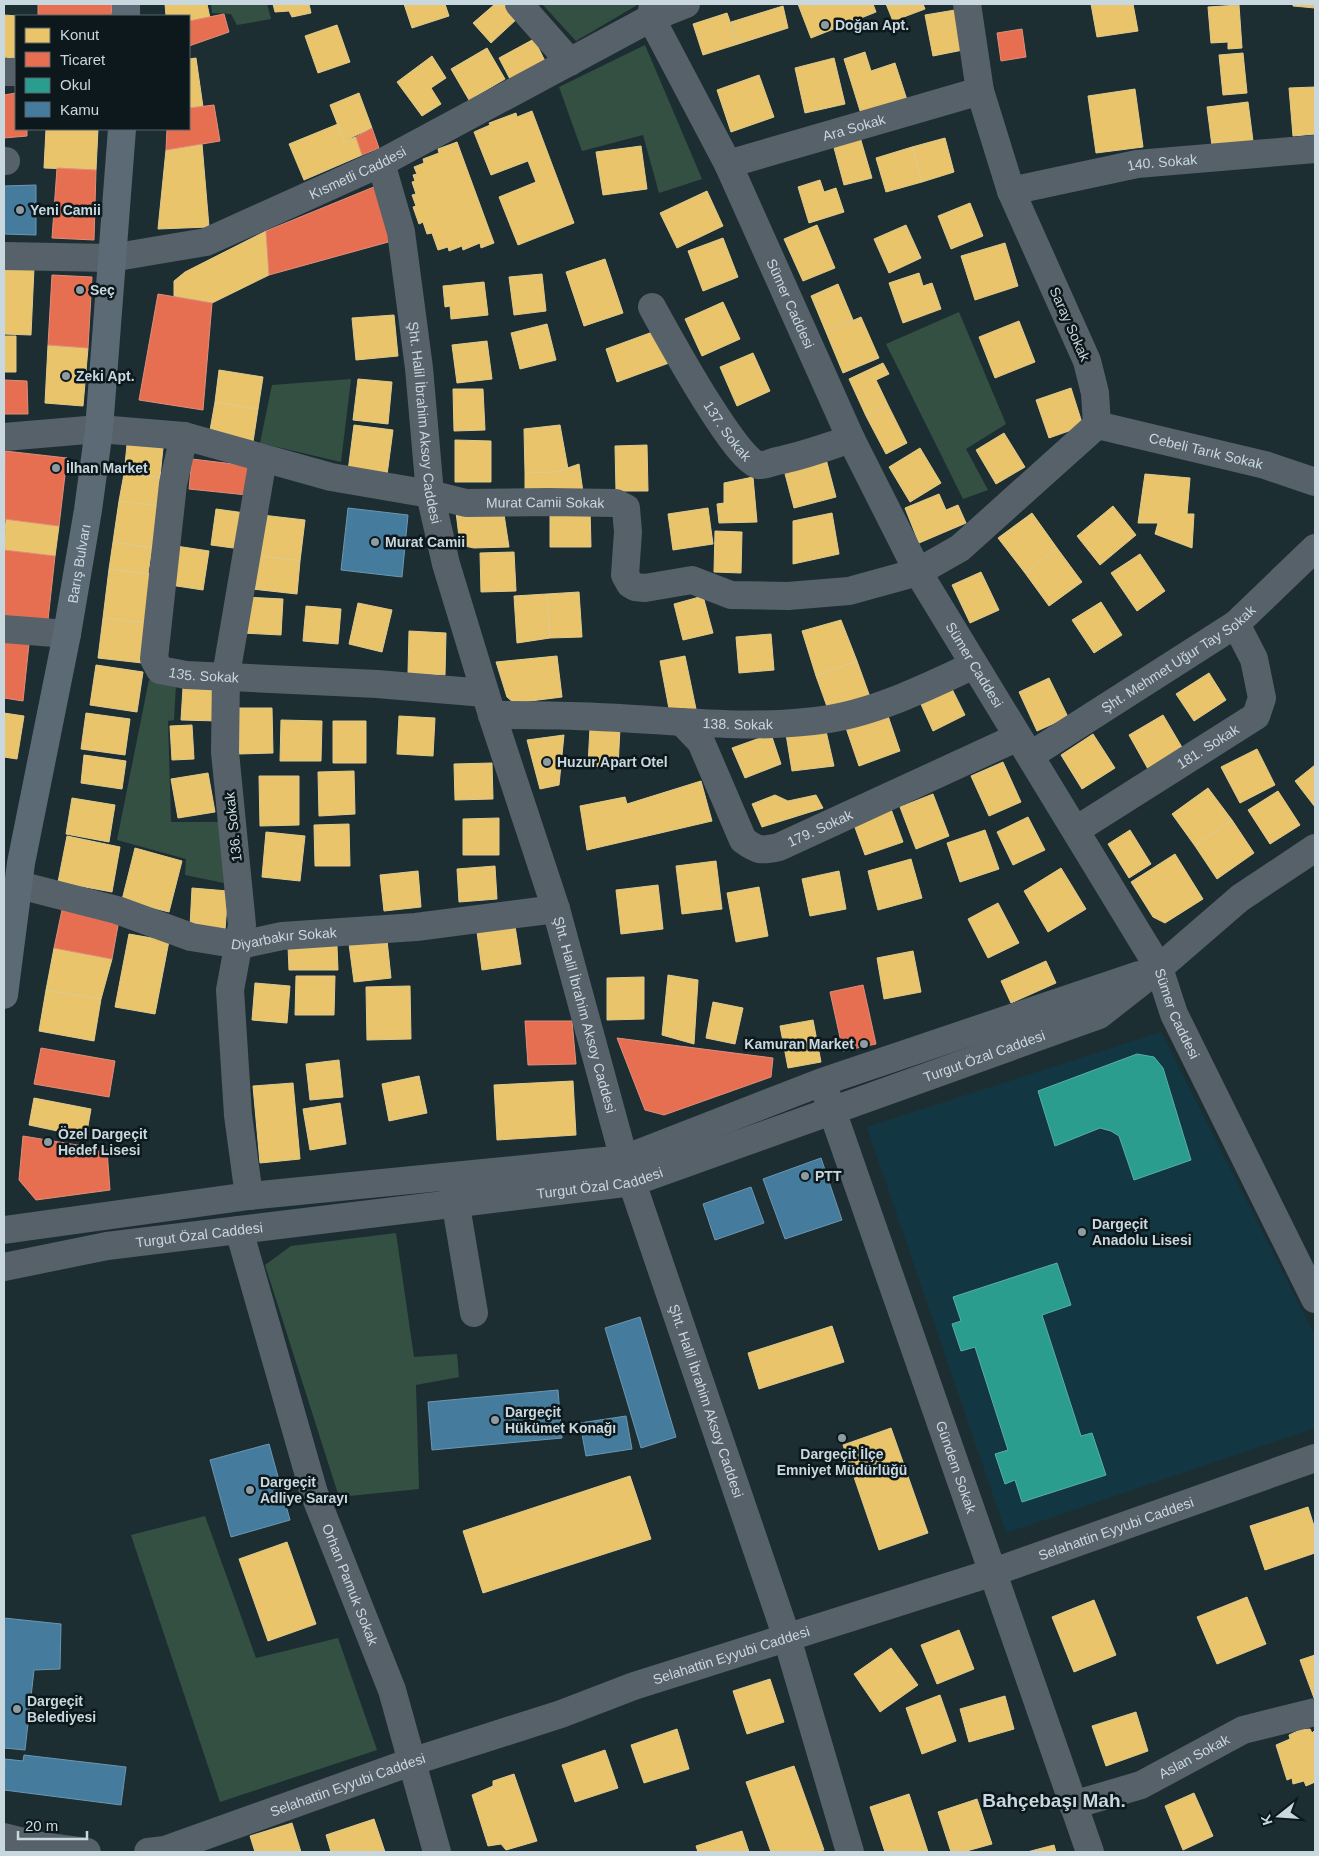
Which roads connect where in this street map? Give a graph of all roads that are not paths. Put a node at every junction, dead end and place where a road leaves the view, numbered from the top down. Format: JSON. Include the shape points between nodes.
{"nodes":[{"id":1,"x":519,"y":4,"type":"edge"},
{"id":2,"x":686,"y":4,"type":"edge"},
{"id":3,"x":968,"y":4,"type":"edge"},
{"id":4,"x":652,"y":11,"type":"edge"},
{"id":5,"x":570,"y":62,"type":"junction"},
{"id":6,"x":980,"y":91,"type":"junction"},
{"id":7,"x":122,"y":130,"type":"edge"},
{"id":8,"x":1315,"y":149,"type":"edge"},
{"id":9,"x":380,"y":163,"type":"junction"},
{"id":10,"x":728,"y":164,"type":"junction"},
{"id":11,"x":1011,"y":192,"type":"junction"},
{"id":12,"x":4,"y":256,"type":"edge"},
{"id":13,"x":111,"y":258,"type":"junction"},
{"id":14,"x":652,"y":307,"type":"dead end"},
{"id":15,"x":1097,"y":425,"type":"junction"},
{"id":16,"x":98,"y":429,"type":"junction"},
{"id":17,"x":184,"y":436,"type":"junction"},
{"id":18,"x":4,"y":437,"type":"edge"},
{"id":19,"x":851,"y":439,"type":"junction"},
{"id":20,"x":263,"y":459,"type":"junction"},
{"id":21,"x":1315,"y":482,"type":"edge"},
{"id":22,"x":430,"y":494,"type":"junction"},
{"id":23,"x":1315,"y":548,"type":"edge"},
{"id":24,"x":918,"y":572,"type":"junction"},
{"id":25,"x":1236,"y":624,"type":"junction"},
{"id":26,"x":4,"y":629,"type":"edge"},
{"id":27,"x":67,"y":634,"type":"junction"},
{"id":28,"x":974,"y":665,"type":"junction"},
{"id":29,"x":226,"y":676,"type":"junction"},
{"id":30,"x":489,"y":704,"type":"junction"},
{"id":31,"x":682,"y":722,"type":"junction"},
{"id":32,"x":1024,"y":746,"type":"junction"},
{"id":33,"x":1076,"y":830,"type":"junction"},
{"id":34,"x":1315,"y":848,"type":"edge"},
{"id":35,"x":15,"y":870,"type":"edge"},
{"id":36,"x":556,"y":910,"type":"junction"},
{"id":37,"x":240,"y":945,"type":"junction"},
{"id":38,"x":1159,"y":968,"type":"junction"},
{"id":39,"x":4,"y":995,"type":"edge"},
{"id":40,"x":822,"y":1082,"type":"junction"},
{"id":41,"x":832,"y":1109,"type":"junction"},
{"id":42,"x":628,"y":1170,"type":"junction"},
{"id":43,"x":451,"y":1176,"type":"junction"},
{"id":44,"x":248,"y":1196,"type":"junction"},
{"id":45,"x":457,"y":1204,"type":"junction"},
{"id":46,"x":4,"y":1230,"type":"edge"},
{"id":47,"x":239,"y":1230,"type":"junction"},
{"id":48,"x":4,"y":1267,"type":"edge"},
{"id":49,"x":1315,"y":1299,"type":"edge"},
{"id":50,"x":474,"y":1314,"type":"dead end"},
{"id":51,"x":1315,"y":1458,"type":"edge"},
{"id":52,"x":994,"y":1572,"type":"junction"},
{"id":53,"x":787,"y":1638,"type":"junction"},
{"id":54,"x":1315,"y":1712,"type":"edge"},
{"id":55,"x":412,"y":1762,"type":"junction"},
{"id":56,"x":1073,"y":1805,"type":"junction"},
{"id":57,"x":4,"y":1837,"type":"edge"},
{"id":58,"x":159,"y":1851,"type":"edge"},
{"id":59,"x":88,"y":1852,"type":"edge"},
{"id":60,"x":437,"y":1852,"type":"edge"},
{"id":61,"x":850,"y":1852,"type":"edge"},
{"id":62,"x":1090,"y":1852,"type":"edge"}],
"edges":[{"from":1,"to":5,"type":"street"},
{"from":2,"to":4,"type":"street","name":"Kısmetli Caddesi"},
{"from":3,"to":6,"type":"street","name":"Saray Sokak"},
{"from":4,"to":5,"type":"street","name":"Kısmetli Caddesi"},
{"from":4,"to":10,"type":"street","name":"Sümer Caddesi"},
{"from":5,"to":9,"type":"street","name":"Kısmetli Caddesi"},
{"from":6,"to":10,"type":"street","name":"Ara Sokak"},
{"from":6,"to":11,"type":"street","name":"Saray Sokak"},
{"from":7,"to":13,"type":"main road","name":"Barış Bulvarı"},
{"from":8,"to":11,"type":"street","name":"140. Sokak","via":[[1138,164]]},
{"from":9,"to":13,"type":"street","name":"Kısmetli Caddesi","via":[[206,242]]},
{"from":9,"to":22,"type":"street","name":"Şht. Halil İbrahim Aksoy Caddesi","via":[[401,232],[419,368]]},
{"from":10,"to":19,"type":"street","name":"Sümer Caddesi"},
{"from":11,"to":15,"type":"street","name":"Saray Sokak","via":[[1087,361],[1096,392]]},
{"from":12,"to":13,"type":"street","name":"Kısmetli Caddesi"},
{"from":13,"to":16,"type":"main road","name":"Barış Bulvarı"},
{"from":14,"to":19,"type":"street","name":"137. Sokak","via":[[716,418],[749,460],[758,465],[770,463]]},
{"from":15,"to":21,"type":"street","name":"Cebeli Tarık Sokak","via":[[1265,465]]},
{"from":15,"to":24,"type":"street","via":[[960,548]]},
{"from":16,"to":17,"type":"street","name":"Murat Camii Sokak"},
{"from":16,"to":18,"type":"street","name":"Murat Camii Sokak"},
{"from":16,"to":27,"type":"main road","name":"Barış Bulvarı"},
{"from":17,"to":20,"type":"street","name":"Murat Camii Sokak"},
{"from":17,"to":29,"type":"street","name":"135. Sokak","via":[[173,484],[154,659],[160,670],[186,675]]},
{"from":19,"to":24,"type":"street","name":"Sümer Caddesi"},
{"from":20,"to":22,"type":"street","name":"Murat Camii Sokak","via":[[331,478]]},
{"from":20,"to":29,"type":"street","name":"136. Sokak"},
{"from":22,"to":24,"type":"street","name":"Murat Camii Sokak","via":[[466,503],[616,503],[626,508],[625,575],[635,587],[692,580],[731,595],[788,596],[849,591]]},
{"from":22,"to":30,"type":"street","name":"Şht. Halil İbrahim Aksoy Caddesi","via":[[446,564]]},
{"from":23,"to":25,"type":"street","name":"Şht. Mehmet Uğur Tay Sokak"},
{"from":24,"to":28,"type":"street","name":"Sümer Caddesi"},
{"from":25,"to":32,"type":"street","name":"Şht. Mehmet Uğur Tay Sokak"},
{"from":25,"to":33,"type":"street","name":"181. Sokak","via":[[1254,659],[1262,698],[1256,716]]},
{"from":26,"to":27,"type":"street"},
{"from":27,"to":35,"type":"main road","name":"Barış Bulvarı"},
{"from":28,"to":31,"type":"street","name":"138. Sokak","via":[[926,688],[830,719],[792,723]]},
{"from":28,"to":32,"type":"street","name":"Sümer Caddesi"},
{"from":29,"to":30,"type":"street","name":"135. Sokak"},
{"from":29,"to":37,"type":"street","name":"136. Sokak","via":[[225,752],[242,926]]},
{"from":30,"to":31,"type":"street","name":"138. Sokak","via":[[598,717]]},
{"from":30,"to":36,"type":"street","name":"Şht. Halil İbrahim Aksoy Caddesi"},
{"from":31,"to":32,"type":"street","name":"179. Sokak","via":[[701,742],[744,840],[763,851]]},
{"from":32,"to":33,"type":"street","name":"Sümer Caddesi"},
{"from":33,"to":38,"type":"street","name":"Sümer Caddesi"},
{"from":34,"to":38,"type":"street","name":"Turgut Özal Caddesi","via":[[1240,898]]},
{"from":35,"to":37,"type":"street","name":"Diyarbakır Sokak","via":[[191,937]]},
{"from":35,"to":39,"type":"main road","name":"Barış Bulvarı"},
{"from":36,"to":37,"type":"street","name":"Diyarbakır Sokak","via":[[416,928],[282,936]]},
{"from":36,"to":42,"type":"street","name":"Şht. Halil İbrahim Aksoy Caddesi"},
{"from":37,"to":44,"type":"street","name":"136. Sokak","via":[[230,990],[238,1115]]},
{"from":38,"to":40,"type":"street","name":"Turgut Özal Caddesi"},
{"from":38,"to":41,"type":"street","name":"Turgut Özal Caddesi","via":[[1099,1015]]},
{"from":38,"to":49,"type":"street","name":"Sümer Caddesi","via":[[1174,1014]]},
{"from":40,"to":41,"type":"street","name":"Gündem Sokak"},
{"from":40,"to":42,"type":"street","name":"Turgut Özal Caddesi"},
{"from":41,"to":42,"type":"street","name":"Turgut Özal Caddesi"},
{"from":41,"to":52,"type":"street","name":"Gündem Sokak"},
{"from":42,"to":43,"type":"street","name":"Turgut Özal Caddesi"},
{"from":42,"to":45,"type":"street","name":"Turgut Özal Caddesi"},
{"from":42,"to":53,"type":"street","name":"Şht. Halil İbrahim Aksoy Caddesi"},
{"from":43,"to":44,"type":"street","name":"Turgut Özal Caddesi"},
{"from":43,"to":45,"type":"street"},
{"from":44,"to":46,"type":"street","name":"Turgut Özal Caddesi"},
{"from":45,"to":47,"type":"street","name":"Turgut Özal Caddesi"},
{"from":45,"to":50,"type":"street"},
{"from":47,"to":48,"type":"street","name":"Turgut Özal Caddesi","via":[[106,1246]]},
{"from":47,"to":55,"type":"street","name":"Orhan Pamuk Sokak","via":[[314,1493],[392,1690]]},
{"from":51,"to":52,"type":"street","name":"Selahattin Eyyubi Caddesi"},
{"from":52,"to":53,"type":"street","name":"Selahattin Eyyubi Caddesi"},
{"from":52,"to":56,"type":"street","name":"Gündem Sokak"},
{"from":53,"to":55,"type":"street","name":"Selahattin Eyyubi Caddesi"},
{"from":53,"to":61,"type":"street","name":"Şht. Halil İbrahim Aksoy Caddesi"},
{"from":54,"to":56,"type":"street","name":"Aslan Sokak","via":[[1243,1730],[1141,1785]]},
{"from":55,"to":58,"type":"street","name":"Selahattin Eyyubi Caddesi"},
{"from":55,"to":60,"type":"street","name":"Orhan Pamuk Sokak"},
{"from":56,"to":62,"type":"street","name":"Gündem Sokak"},
{"from":57,"to":59,"type":"street","via":[[40,1846]]}]}
